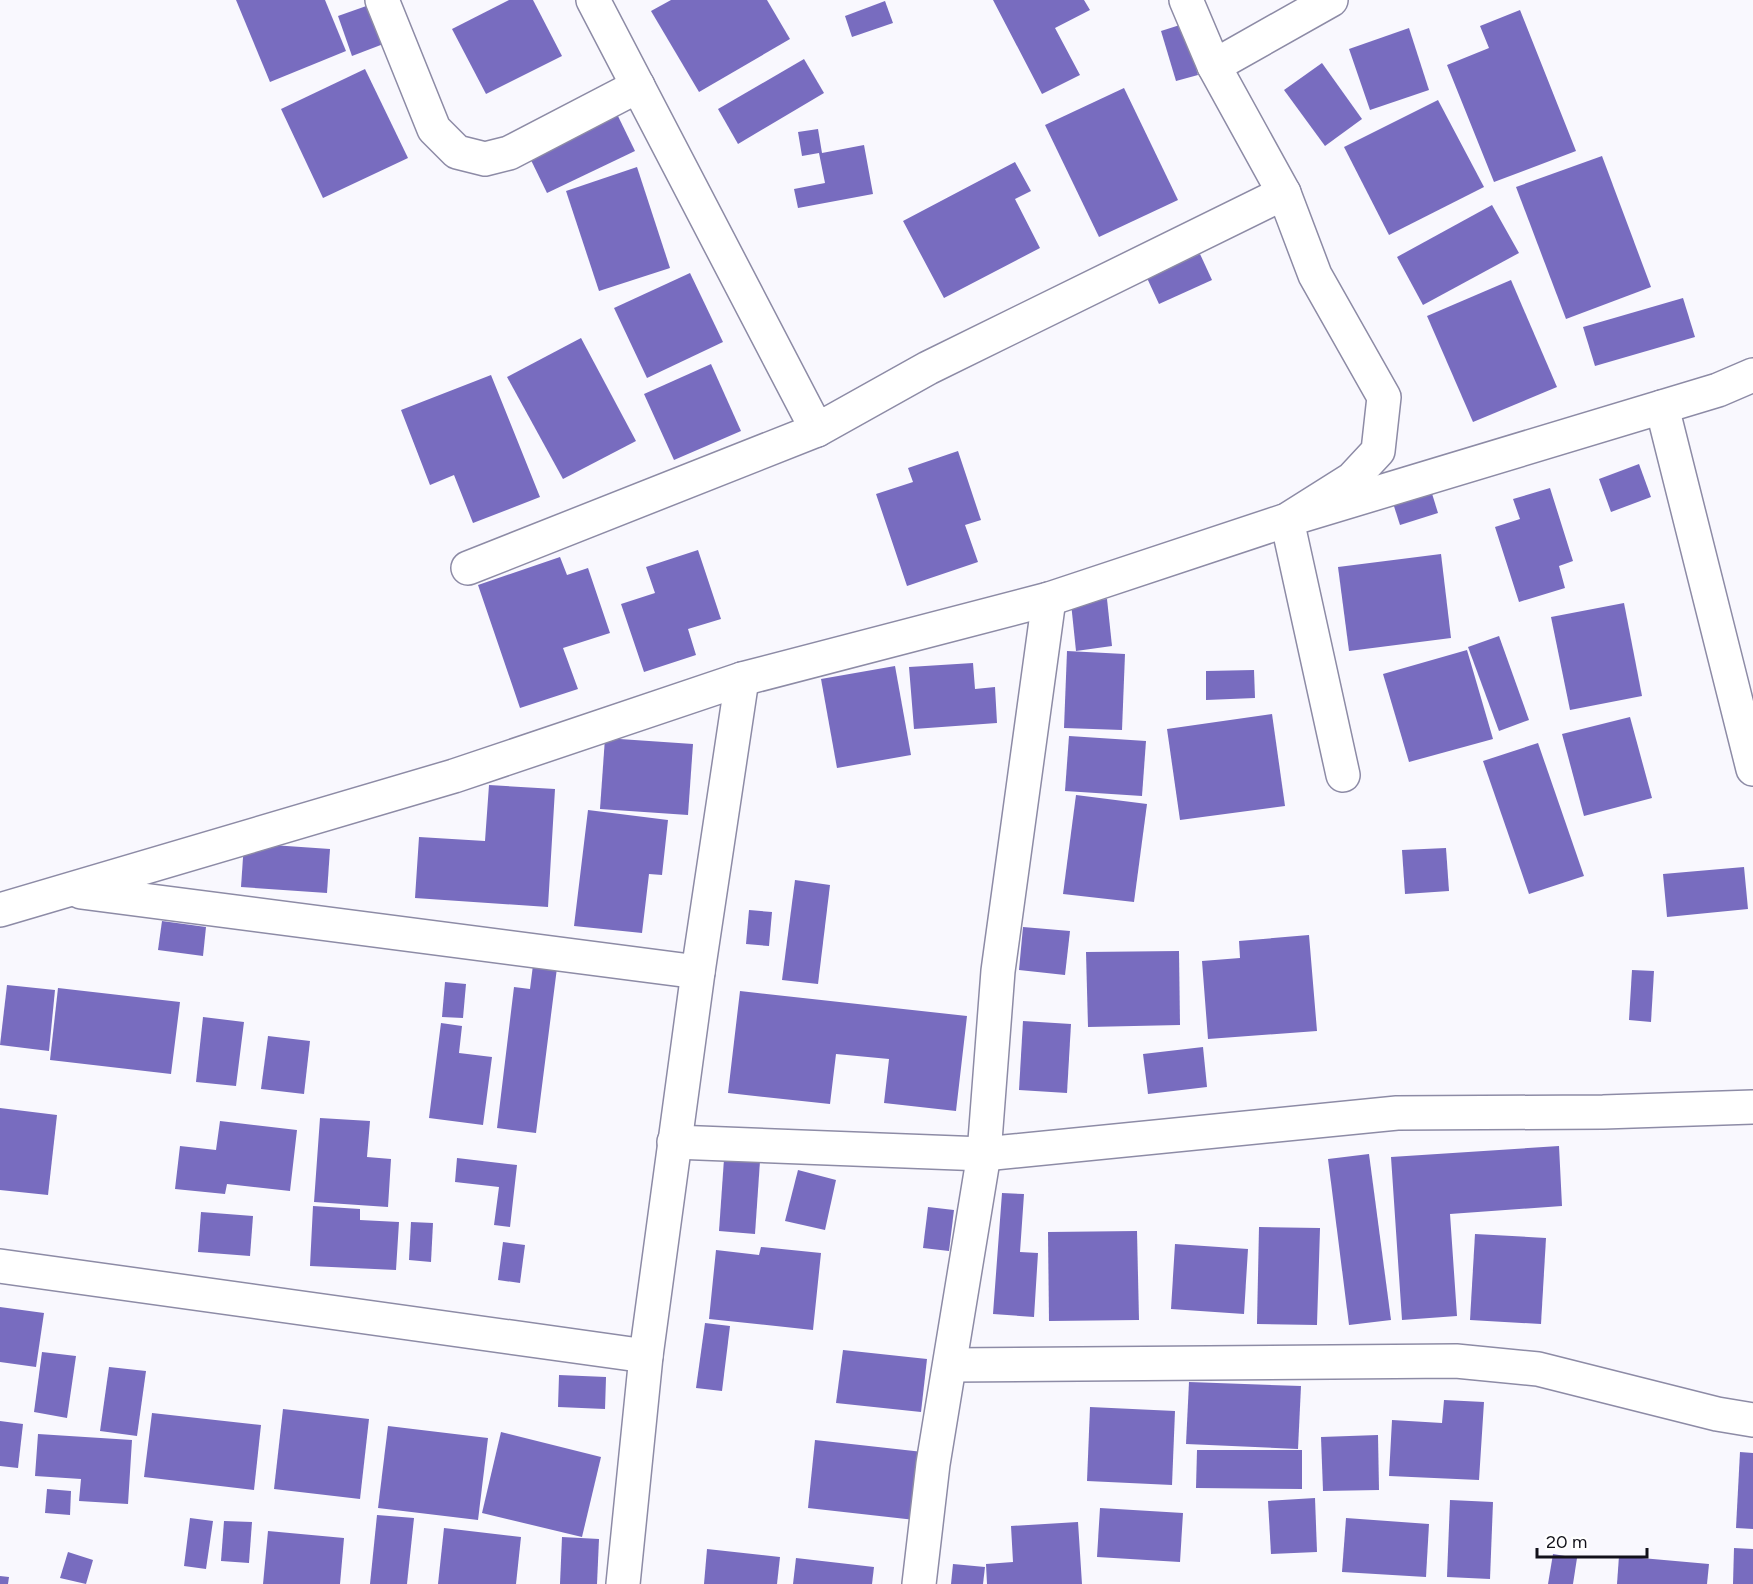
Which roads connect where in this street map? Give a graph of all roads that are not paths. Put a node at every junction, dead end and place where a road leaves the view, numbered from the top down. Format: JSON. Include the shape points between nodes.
{"nodes":[{"id":1,"x":382,"y":0,"type":"edge"},
{"id":2,"x":593,"y":0,"type":"edge"},
{"id":3,"x":1186,"y":0,"type":"edge"},
{"id":4,"x":1331,"y":0,"type":"edge"},
{"id":5,"x":1214,"y":66,"type":"junction"},
{"id":6,"x":638,"y":86,"type":"junction"},
{"id":7,"x":1284,"y":192,"type":"junction"},
{"id":8,"x":1753,"y":375,"type":"edge"},
{"id":9,"x":1662,"y":407,"type":"junction"},
{"id":10,"x":817,"y":430,"type":"junction"},
{"id":11,"x":1287,"y":519,"type":"junction"},
{"id":12,"x":468,"y":568,"type":"dead end"},
{"id":13,"x":1049,"y":599,"type":"junction"},
{"id":14,"x":742,"y":679,"type":"junction"},
{"id":15,"x":1753,"y":769,"type":"edge"},
{"id":16,"x":1343,"y":775,"type":"dead end"},
{"id":17,"x":69,"y":890,"type":"junction"},
{"id":18,"x":0,"y":910,"type":"edge"},
{"id":19,"x":698,"y":972,"type":"junction"},
{"id":20,"x":1753,"y":1107,"type":"edge"},
{"id":21,"x":674,"y":1142,"type":"junction"},
{"id":22,"x":984,"y":1154,"type":"junction"},
{"id":23,"x":0,"y":1266,"type":"edge"},
{"id":24,"x":646,"y":1356,"type":"junction"},
{"id":25,"x":950,"y":1365,"type":"junction"},
{"id":26,"x":1753,"y":1420,"type":"edge"},
{"id":27,"x":623,"y":1584,"type":"edge"},
{"id":28,"x":919,"y":1584,"type":"edge"}],
"edges":[{"from":1,"to":6,"type":"street","via":[[434,129],[457,152],[484,159],[509,153]]},
{"from":2,"to":6,"type":"street"},
{"from":3,"to":5,"type":"street"},
{"from":4,"to":5,"type":"street"},
{"from":5,"to":7,"type":"street"},
{"from":6,"to":10,"type":"street"},
{"from":7,"to":10,"type":"street","via":[[928,369]]},
{"from":7,"to":11,"type":"street","via":[[1315,275],[1384,398],[1378,451],[1352,479]]},
{"from":8,"to":9,"type":"street"},
{"from":9,"to":11,"type":"street"},
{"from":9,"to":15,"type":"street"},
{"from":10,"to":12,"type":"street"},
{"from":11,"to":13,"type":"street"},
{"from":11,"to":16,"type":"street"},
{"from":13,"to":14,"type":"street"},
{"from":13,"to":22,"type":"street","via":[[998,971]]},
{"from":14,"to":17,"type":"street","via":[[454,777]]},
{"from":14,"to":19,"type":"street"},
{"from":17,"to":18,"type":"street"},
{"from":17,"to":19,"type":"street"},
{"from":19,"to":21,"type":"street"},
{"from":20,"to":22,"type":"street","via":[[1396,1113]]},
{"from":21,"to":22,"type":"street"},
{"from":21,"to":24,"type":"street"},
{"from":22,"to":25,"type":"street"},
{"from":23,"to":24,"type":"street"},
{"from":24,"to":27,"type":"street"},
{"from":25,"to":26,"type":"street","via":[[1456,1361],[1538,1369]]},
{"from":25,"to":28,"type":"street"}]}
